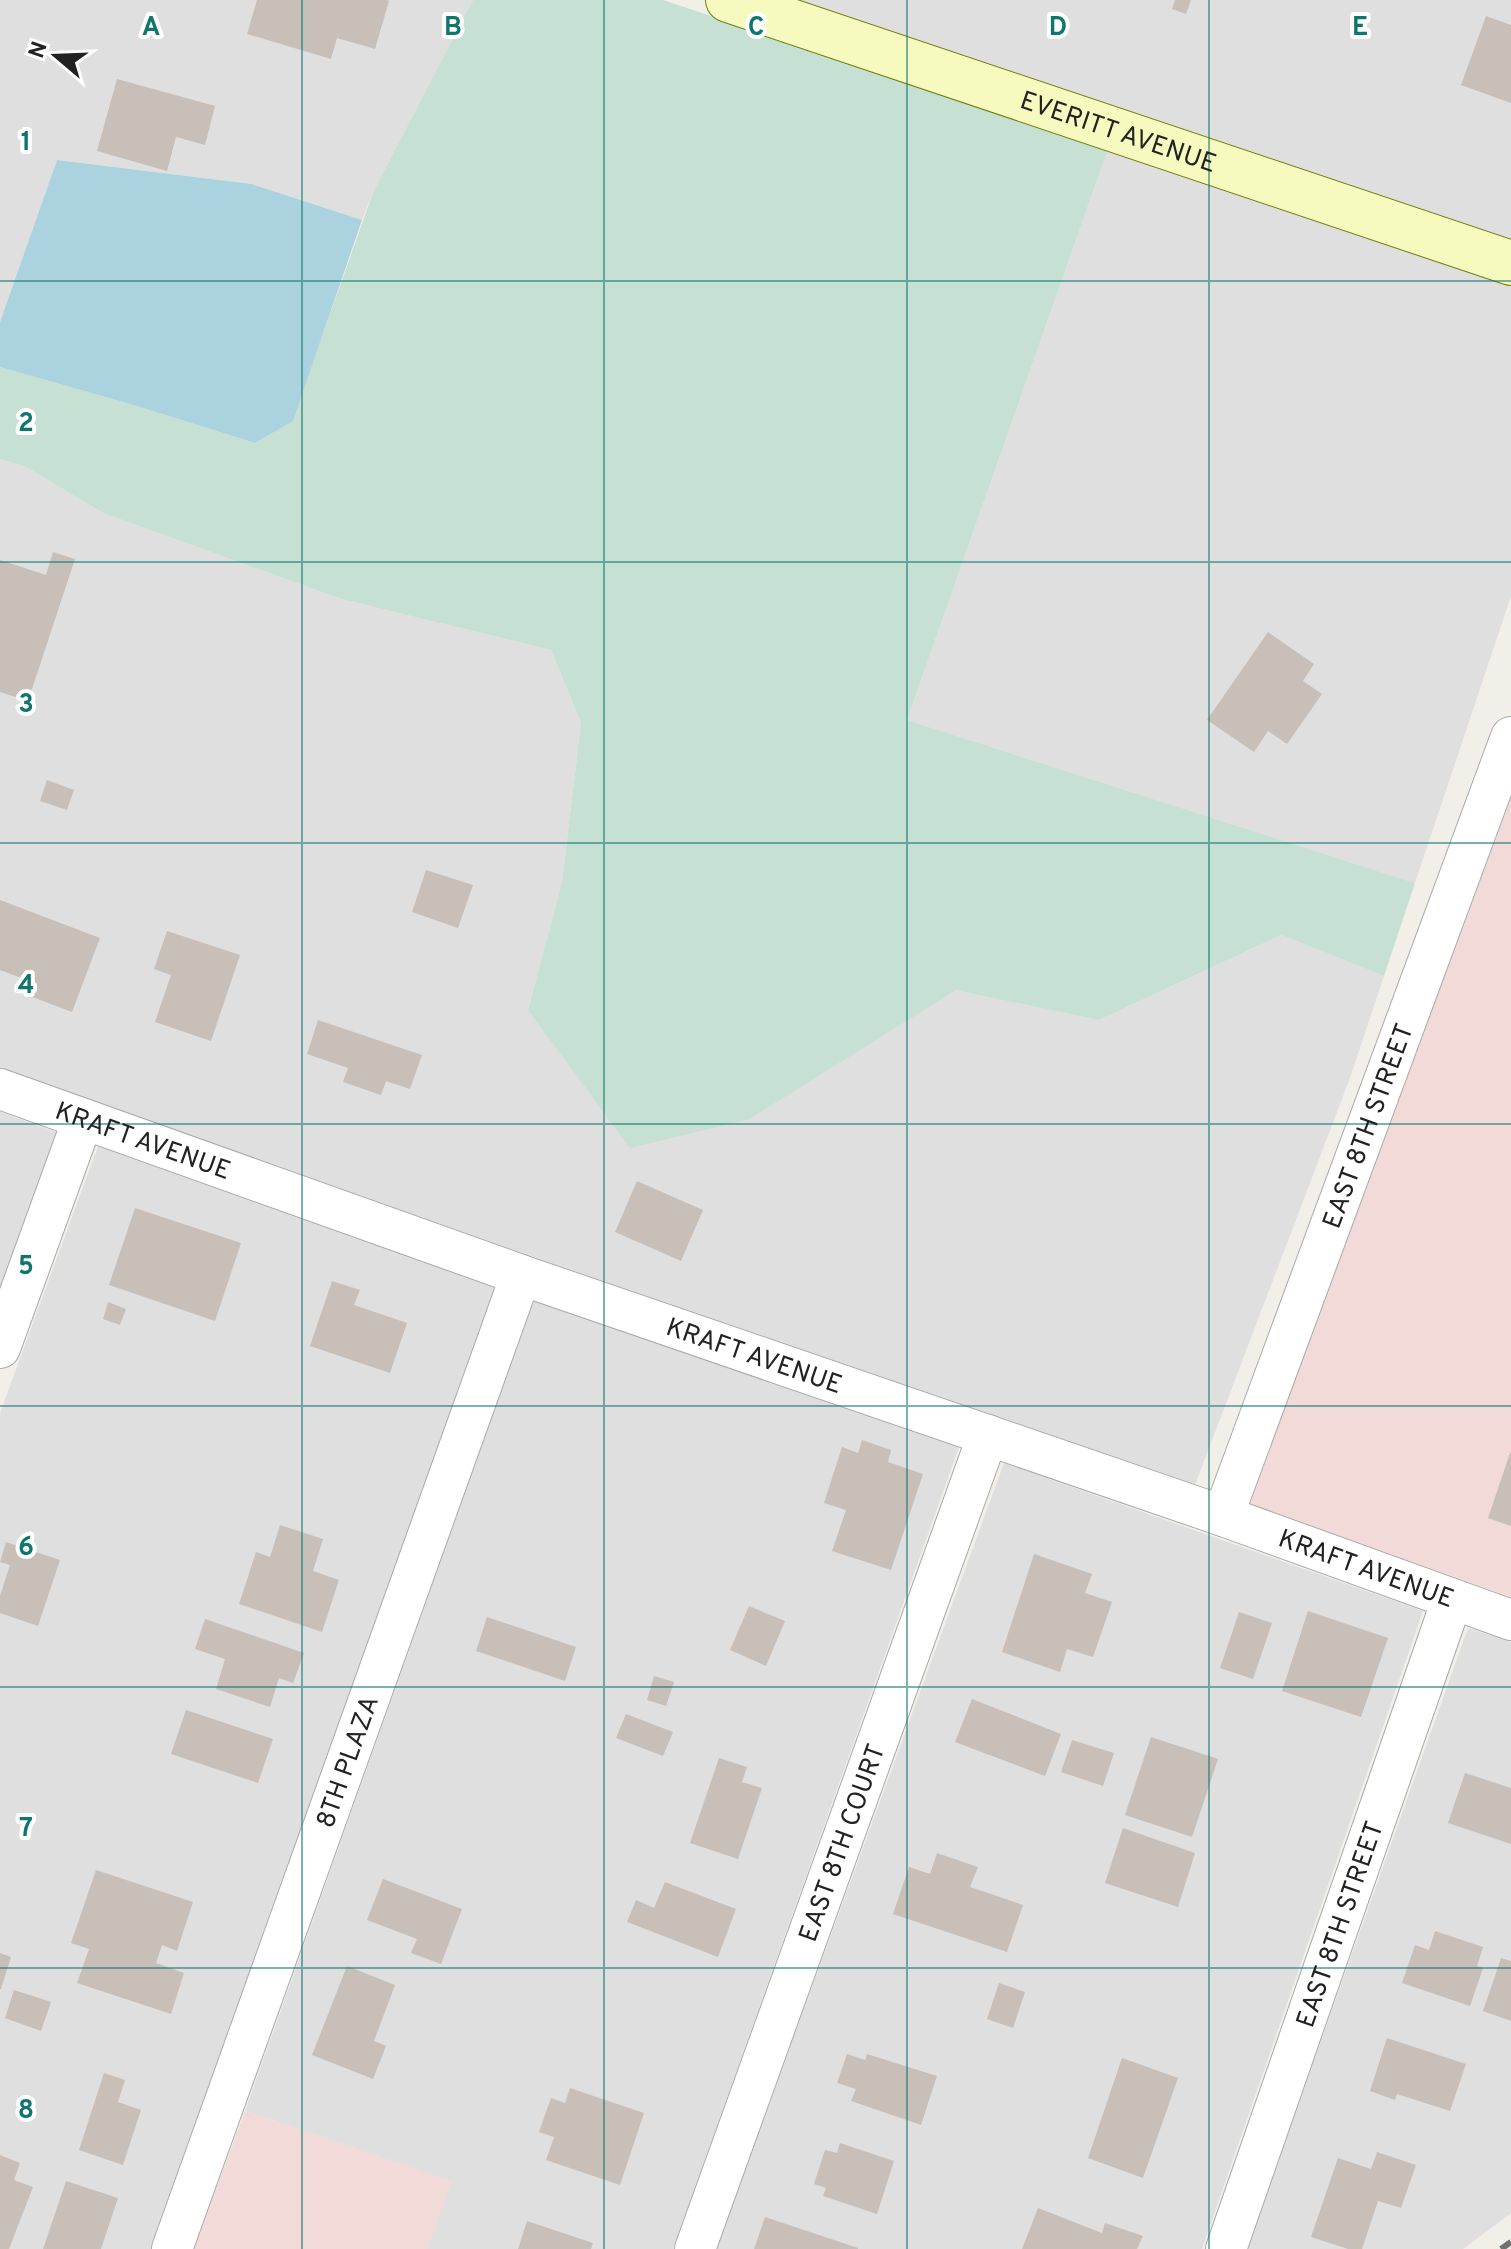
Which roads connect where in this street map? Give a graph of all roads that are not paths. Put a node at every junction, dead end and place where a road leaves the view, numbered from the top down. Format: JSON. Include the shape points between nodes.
{"nodes":[{"id":1,"x":728,"y":0,"type":"edge"},
{"id":2,"x":1511,"y":263,"type":"edge"},
{"id":3,"x":1511,"y":737,"type":"edge"},
{"id":4,"x":0,"y":1089,"type":"edge"},
{"id":5,"x":83,"y":1119,"type":"junction"},
{"id":6,"x":521,"y":1275,"type":"junction"},
{"id":7,"x":0,"y":1348,"type":"edge"},
{"id":8,"x":988,"y":1435,"type":"junction"},
{"id":9,"x":1223,"y":1516,"type":"junction"},
{"id":10,"x":1452,"y":1600,"type":"junction"},
{"id":11,"x":1511,"y":1620,"type":"edge"},
{"id":12,"x":172,"y":2249,"type":"edge"},
{"id":13,"x":695,"y":2249,"type":"edge"},
{"id":14,"x":1226,"y":2249,"type":"edge"}],
"edges":[{"from":1,"to":2,"type":"street","name":"EVERITT AVENUE"},
{"from":3,"to":9,"type":"street","name":"EAST 8TH STREET"},
{"from":4,"to":5,"type":"street","name":"KRAFT AVENUE"},
{"from":5,"to":6,"type":"street","name":"KRAFT AVENUE"},
{"from":5,"to":7,"type":"street"},
{"from":6,"to":8,"type":"street","name":"KRAFT AVENUE"},
{"from":6,"to":12,"type":"street","name":"8TH PLAZA"},
{"from":8,"to":9,"type":"street","name":"KRAFT AVENUE"},
{"from":8,"to":13,"type":"street","name":"EAST 8TH COURT"},
{"from":9,"to":10,"type":"street","name":"KRAFT AVENUE"},
{"from":10,"to":11,"type":"street","name":"KRAFT AVENUE"},
{"from":10,"to":14,"type":"street","name":"EAST 8TH STREET"}]}
